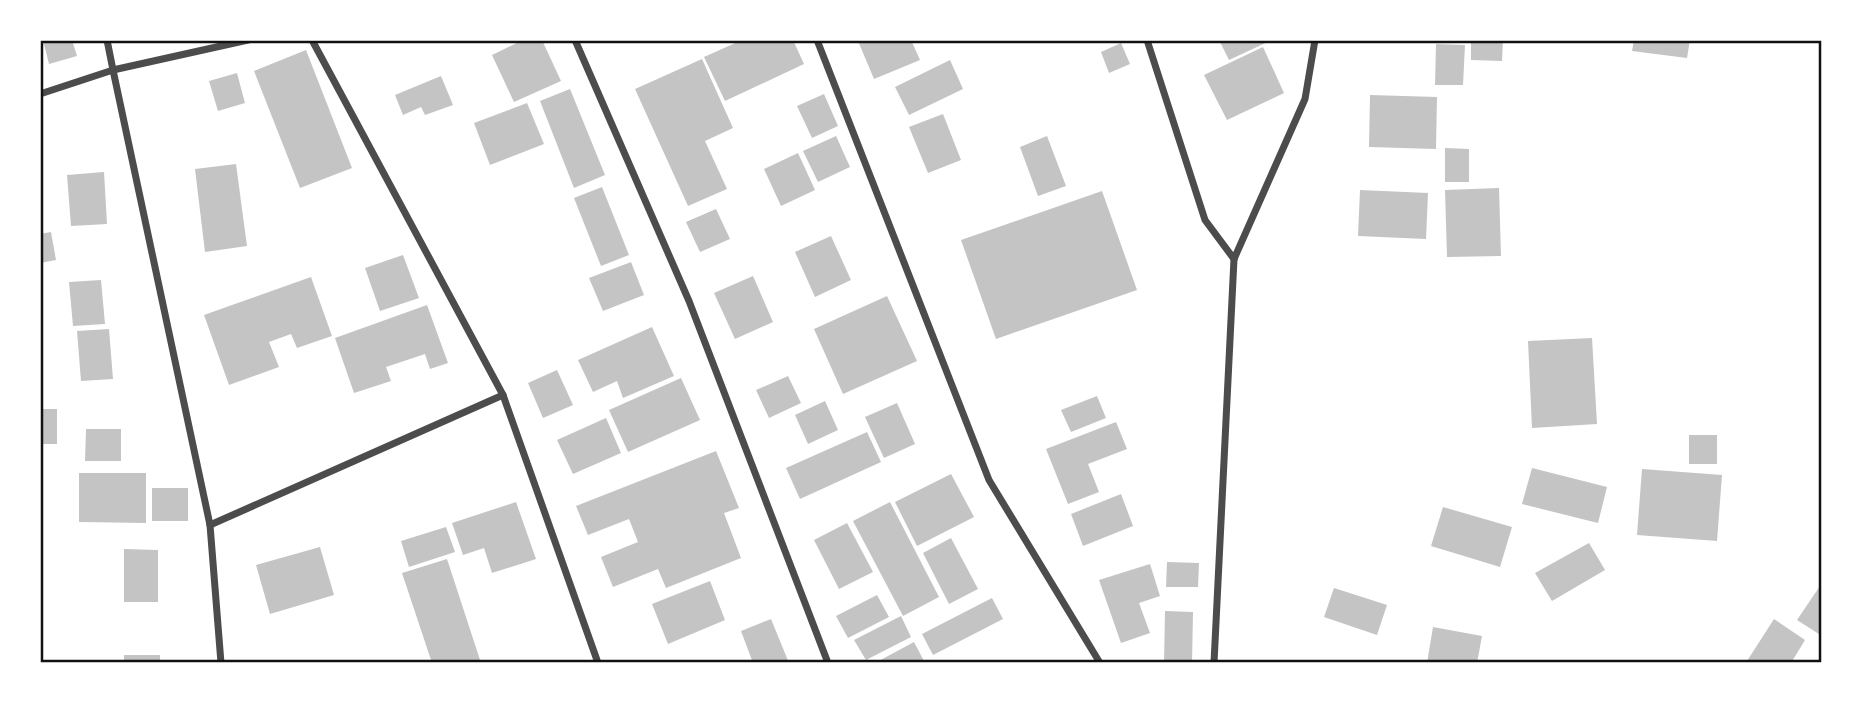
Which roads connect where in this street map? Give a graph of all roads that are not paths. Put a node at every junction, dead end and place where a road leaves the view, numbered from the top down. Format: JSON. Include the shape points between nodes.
{"nodes":[{"id":1,"x":107,"y":40,"type":"edge"},
{"id":2,"x":248,"y":40,"type":"edge"},
{"id":3,"x":312,"y":40,"type":"edge"},
{"id":4,"x":575,"y":40,"type":"edge"},
{"id":5,"x":817,"y":40,"type":"edge"},
{"id":6,"x":1147,"y":40,"type":"edge"},
{"id":7,"x":1315,"y":40,"type":"edge"},
{"id":8,"x":113,"y":70,"type":"junction"},
{"id":9,"x":40,"y":94,"type":"edge"},
{"id":10,"x":1234,"y":259,"type":"junction"},
{"id":11,"x":503,"y":395,"type":"junction"},
{"id":12,"x":210,"y":524,"type":"junction"},
{"id":13,"x":221,"y":663,"type":"edge"},
{"id":14,"x":598,"y":663,"type":"edge"},
{"id":15,"x":828,"y":663,"type":"edge"},
{"id":16,"x":1100,"y":663,"type":"edge"},
{"id":17,"x":1214,"y":663,"type":"edge"}],
"edges":[{"from":1,"to":8,"type":"street"},
{"from":2,"to":8,"type":"street"},
{"from":3,"to":11,"type":"street"},
{"from":4,"to":15,"type":"street","via":[[689,300]]},
{"from":5,"to":16,"type":"street","via":[[989,480]]},
{"from":6,"to":10,"type":"street","via":[[1205,220]]},
{"from":7,"to":10,"type":"street","via":[[1306,99]]},
{"from":8,"to":9,"type":"street"},
{"from":8,"to":12,"type":"street"},
{"from":10,"to":17,"type":"street"},
{"from":11,"to":12,"type":"street"},
{"from":11,"to":14,"type":"street"},
{"from":12,"to":13,"type":"street"}]}
